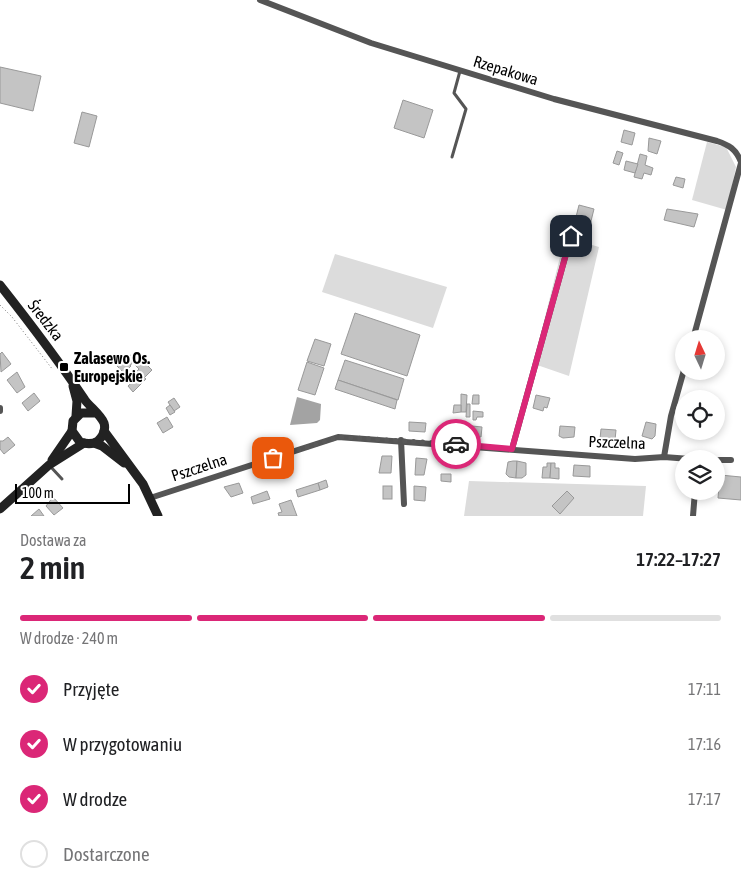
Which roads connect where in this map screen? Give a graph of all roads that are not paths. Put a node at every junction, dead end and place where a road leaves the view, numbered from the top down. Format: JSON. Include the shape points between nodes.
{"nodes":[{"id":1,"x":260,"y":0,"type":"edge"},
{"id":2,"x":461,"y":70,"type":"junction"},
{"id":3,"x":452,"y":157,"type":"dead end"},
{"id":4,"x":741,"y":163,"type":"edge"},
{"id":5,"x":571,"y":236,"type":"dead end"},
{"id":6,"x":0,"y":285,"type":"edge"},
{"id":7,"x":695,"y":330,"type":"edge"},
{"id":8,"x":69,"y":373,"type":"junction"},
{"id":9,"x":681,"y":380,"type":"edge"},
{"id":10,"x":96,"y":414,"type":"junction"},
{"id":11,"x":76,"y":416,"type":"junction"},
{"id":12,"x":72,"y":431,"type":"junction"},
{"id":13,"x":104,"y":431,"type":"junction"},
{"id":14,"x":401,"y":440,"type":"junction"},
{"id":15,"x":94,"y":443,"type":"junction"},
{"id":16,"x":84,"y":444,"type":"junction"},
{"id":17,"x":512,"y":449,"type":"junction"},
{"id":18,"x":664,"y":457,"type":"junction"},
{"id":19,"x":675,"y":458,"type":"edge"},
{"id":20,"x":725,"y":460,"type":"edge"},
{"id":21,"x":731,"y":460,"type":"dead end"},
{"id":22,"x":49,"y":465,"type":"junction"},
{"id":23,"x":134,"y":471,"type":"junction"},
{"id":24,"x":62,"y":480,"type":"dead end"},
{"id":25,"x":150,"y":498,"type":"junction"},
{"id":26,"x":694,"y":500,"type":"edge"},
{"id":27,"x":404,"y":504,"type":"dead end"},
{"id":28,"x":0,"y":509,"type":"edge"},
{"id":29,"x":158,"y":516,"type":"edge"},
{"id":30,"x":693,"y":516,"type":"edge"}],
"edges":[{"from":1,"to":2,"type":"street","name":"Rzepakowa","via":[[371,43]]},
{"from":2,"to":3,"type":"lane","via":[[454,90],[464,105],[465,113]]},
{"from":2,"to":4,"type":"street","name":"Rzepakowa","via":[[554,99],[717,140],[730,145]]},
{"from":4,"to":7,"type":"street","name":"Rzepakowa"},
{"from":5,"to":17,"type":"street"},
{"from":6,"to":8,"type":"street","name":"Średzka"},
{"from":8,"to":10,"type":"street","name":"Średzka"},
{"from":8,"to":11,"type":"street","name":"Średzka","via":[[77,401]]},
{"from":9,"to":18,"type":"street"},
{"from":10,"to":11,"type":"street","via":[[86,412]]},
{"from":10,"to":13,"type":"street","via":[[103,421]]},
{"from":11,"to":12,"type":"street"},
{"from":12,"to":16,"type":"street"},
{"from":12,"to":22,"type":"street"},
{"from":13,"to":15,"type":"street"},
{"from":13,"to":23,"type":"street"},
{"from":14,"to":17,"type":"street","name":"Pszczelna"},
{"from":14,"to":25,"type":"street","name":"Pszczelna","via":[[338,437]]},
{"from":14,"to":27,"type":"street"},
{"from":15,"to":16,"type":"street"},
{"from":15,"to":23,"type":"street"},
{"from":16,"to":22,"type":"street"},
{"from":17,"to":18,"type":"street","name":"Pszczelna","via":[[635,458]]},
{"from":18,"to":19,"type":"street","name":"Pszczelna"},
{"from":20,"to":21,"type":"street"},
{"from":22,"to":24,"type":"lane"},
{"from":22,"to":28,"type":"street"},
{"from":23,"to":25,"type":"street"},
{"from":25,"to":29,"type":"street"},
{"from":26,"to":30,"type":"street"}]}
